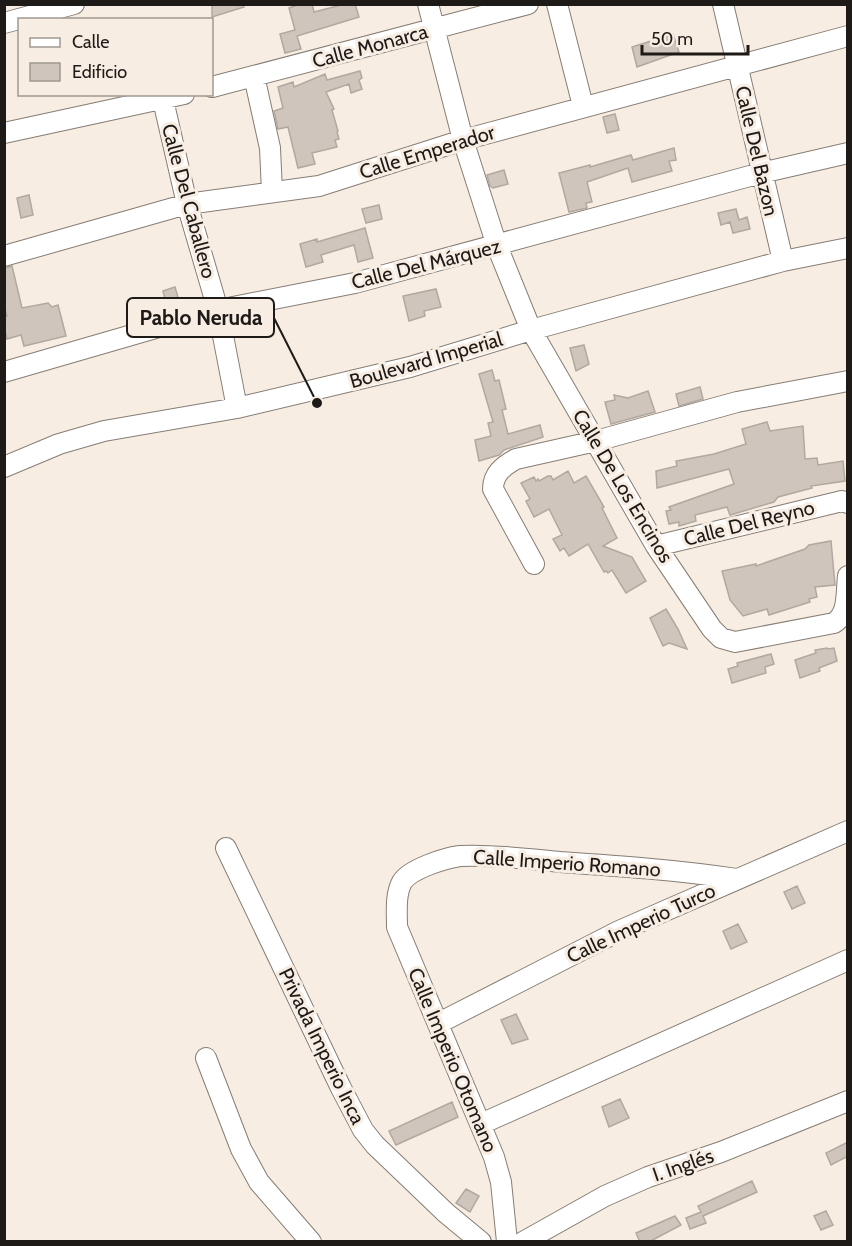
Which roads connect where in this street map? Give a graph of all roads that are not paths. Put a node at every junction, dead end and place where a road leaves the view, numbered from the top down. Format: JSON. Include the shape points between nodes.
{"nodes":[{"id":1,"x":74,"y":4,"type":"edge"},
{"id":2,"x":428,"y":4,"type":"edge"},
{"id":3,"x":528,"y":4,"type":"edge"},
{"id":4,"x":557,"y":4,"type":"edge"},
{"id":5,"x":723,"y":4,"type":"edge"},
{"id":6,"x":8,"y":16,"type":"edge"},
{"id":7,"x":436,"y":29,"type":"junction"},
{"id":8,"x":848,"y":36,"type":"edge"},
{"id":9,"x":736,"y":64,"type":"junction"},
{"id":10,"x":254,"y":76,"type":"junction"},
{"id":11,"x":213,"y":87,"type":"edge"},
{"id":12,"x":177,"y":96,"type":"edge"},
{"id":13,"x":163,"y":100,"type":"junction"},
{"id":14,"x":583,"y":106,"type":"junction"},
{"id":15,"x":4,"y":133,"type":"edge"},
{"id":16,"x":463,"y":140,"type":"junction"},
{"id":17,"x":848,"y":153,"type":"edge"},
{"id":18,"x":762,"y":173,"type":"junction"},
{"id":19,"x":272,"y":192,"type":"junction"},
{"id":20,"x":187,"y":204,"type":"junction"},
{"id":21,"x":497,"y":246,"type":"junction"},
{"id":22,"x":848,"y":248,"type":"edge"},
{"id":23,"x":4,"y":256,"type":"edge"},
{"id":24,"x":783,"y":261,"type":"junction"},
{"id":25,"x":218,"y":310,"type":"junction"},
{"id":26,"x":531,"y":330,"type":"junction"},
{"id":27,"x":4,"y":372,"type":"edge"},
{"id":28,"x":848,"y":381,"type":"edge"},
{"id":29,"x":237,"y":408,"type":"junction"},
{"id":30,"x":596,"y":441,"type":"junction"},
{"id":31,"x":4,"y":467,"type":"edge"},
{"id":32,"x":845,"y":502,"type":"edge"},
{"id":33,"x":656,"y":546,"type":"junction"},
{"id":34,"x":534,"y":564,"type":"dead end"},
{"id":35,"x":848,"y":576,"type":"edge"},
{"id":36,"x":848,"y":831,"type":"edge"},
{"id":37,"x":226,"y":848,"type":"dead end"},
{"id":38,"x":737,"y":879,"type":"junction"},
{"id":39,"x":402,"y":881,"type":"joint"},
{"id":40,"x":848,"y":960,"type":"edge"},
{"id":41,"x":439,"y":1023,"type":"junction"},
{"id":42,"x":206,"y":1058,"type":"dead end"},
{"id":43,"x":848,"y":1101,"type":"edge"},
{"id":44,"x":481,"y":1124,"type":"junction"},
{"id":45,"x":311,"y":1242,"type":"edge"},
{"id":46,"x":481,"y":1242,"type":"edge"},
{"id":47,"x":507,"y":1242,"type":"edge"},
{"id":48,"x":523,"y":1242,"type":"edge"}],
"edges":[{"from":1,"to":6,"type":"street"},
{"from":2,"to":7,"type":"street"},
{"from":3,"to":7,"type":"street","name":"Calle Monarca"},
{"from":4,"to":14,"type":"street"},
{"from":5,"to":9,"type":"street","name":"Calle Del Bazon"},
{"from":7,"to":10,"type":"street","name":"Calle Monarca"},
{"from":7,"to":16,"type":"street"},
{"from":8,"to":9,"type":"street","name":"Calle Emperador"},
{"from":9,"to":14,"type":"street","name":"Calle Emperador"},
{"from":9,"to":18,"type":"street","name":"Calle Del Bazon"},
{"from":10,"to":11,"type":"street","name":"Calle Monarca"},
{"from":10,"to":19,"type":"street","via":[[270,148]]},
{"from":12,"to":13,"type":"street"},
{"from":13,"to":15,"type":"street"},
{"from":13,"to":20,"type":"street","name":"Calle Del Caballero"},
{"from":14,"to":16,"type":"street","name":"Calle Emperador"},
{"from":16,"to":19,"type":"street","name":"Calle Emperador","via":[[319,186]]},
{"from":16,"to":21,"type":"street"},
{"from":17,"to":18,"type":"street","name":"Calle Del Márquez"},
{"from":18,"to":21,"type":"street","name":"Calle Del Márquez"},
{"from":18,"to":24,"type":"street","name":"Calle Del Bazon"},
{"from":19,"to":20,"type":"street","name":"Calle Emperador"},
{"from":20,"to":23,"type":"street","name":"Calle Emperador"},
{"from":20,"to":25,"type":"street","name":"Calle Del Caballero"},
{"from":21,"to":25,"type":"street","name":"Calle Del Márquez","via":[[355,283]]},
{"from":21,"to":26,"type":"street"},
{"from":22,"to":24,"type":"street","name":"Boulevard Imperial"},
{"from":24,"to":26,"type":"street","name":"Boulevard Imperial"},
{"from":25,"to":27,"type":"street","name":"Calle Del Márquez"},
{"from":25,"to":29,"type":"street","name":"Calle Del Caballero"},
{"from":26,"to":29,"type":"street","name":"Boulevard Imperial","via":[[410,367]]},
{"from":26,"to":30,"type":"street","name":"Calle De Los Encinos"},
{"from":28,"to":30,"type":"street","via":[[737,402]]},
{"from":29,"to":31,"type":"street","name":"Boulevard Imperial","via":[[104,431],[59,444]]},
{"from":30,"to":33,"type":"street","name":"Calle De Los Encinos"},
{"from":30,"to":34,"type":"street","via":[[516,459],[496,474],[493,489]]},
{"from":32,"to":33,"type":"street","name":"Calle Del Reyno"},
{"from":33,"to":35,"type":"street","name":"Calle De Los Encinos","via":[[712,629],[721,638],[735,642],[841,619]]},
{"from":36,"to":38,"type":"street","name":"Calle Imperio Turco"},
{"from":37,"to":46,"type":"street","name":"Privada Imperio Inca","via":[[363,1130],[446,1213]]},
{"from":38,"to":39,"type":"street","name":"Calle Imperio Romano","via":[[690,872],[459,856],[426,866]]},
{"from":38,"to":41,"type":"street","name":"Calle Imperio Turco","via":[[620,931]]},
{"from":39,"to":41,"type":"street","name":"Calle Imperio Otomano","via":[[397,927]]},
{"from":40,"to":44,"type":"street"},
{"from":41,"to":44,"type":"street","name":"Calle Imperio Otomano"},
{"from":42,"to":45,"type":"street","via":[[241,1149],[259,1182]]},
{"from":43,"to":48,"type":"street","name":"I. Inglés","via":[[648,1177]]},
{"from":44,"to":47,"type":"street","name":"Calle Imperio Otomano","via":[[501,1182]]}]}
